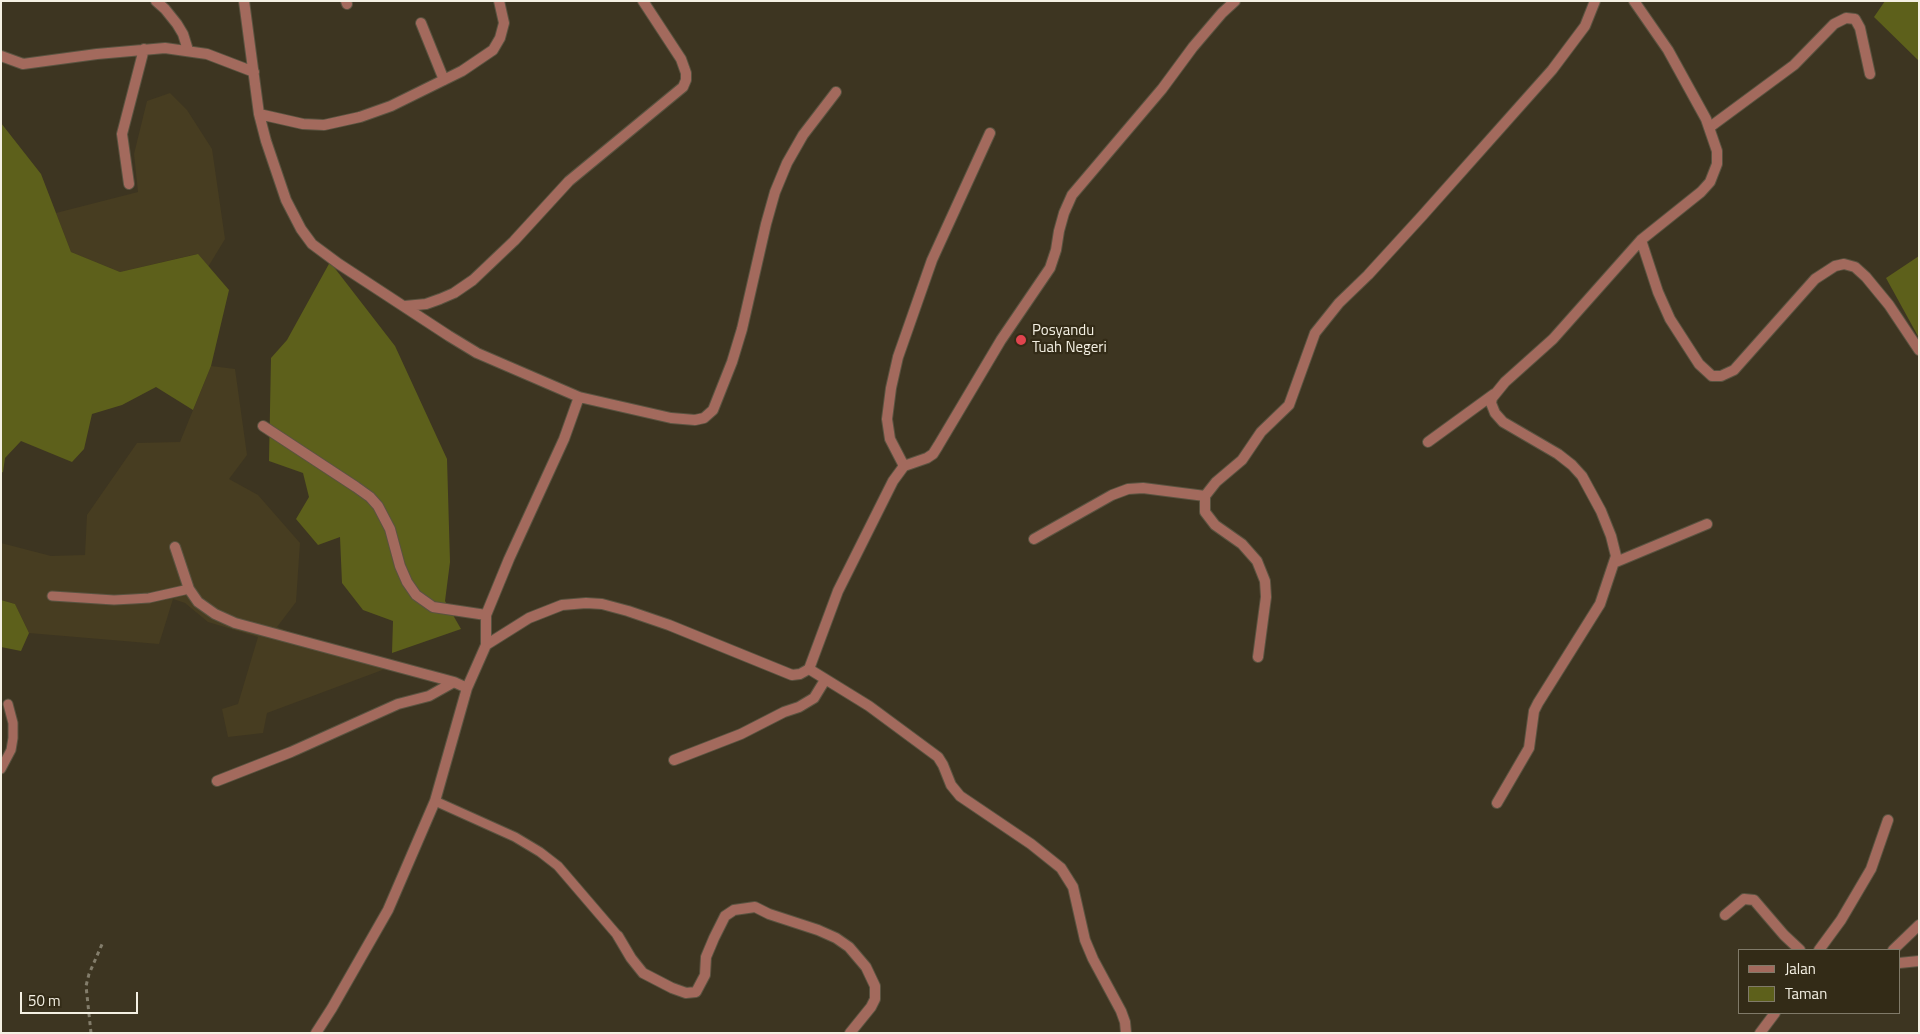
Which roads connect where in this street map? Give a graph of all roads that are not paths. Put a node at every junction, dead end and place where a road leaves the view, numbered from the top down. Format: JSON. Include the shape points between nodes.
{"nodes":[{"id":1,"x":156,"y":1,"type":"edge"},
{"id":2,"x":250,"y":1,"type":"edge"},
{"id":3,"x":499,"y":1,"type":"edge"},
{"id":4,"x":643,"y":1,"type":"edge"},
{"id":5,"x":1235,"y":1,"type":"edge"},
{"id":6,"x":1595,"y":1,"type":"edge"},
{"id":7,"x":1634,"y":1,"type":"edge"},
{"id":8,"x":244,"y":6,"type":"edge"},
{"id":9,"x":420,"y":23,"type":"dead end"},
{"id":10,"x":144,"y":49,"type":"junction"},
{"id":11,"x":188,"y":50,"type":"junction"},
{"id":12,"x":1,"y":56,"type":"edge"},
{"id":13,"x":254,"y":72,"type":"junction"},
{"id":14,"x":1870,"y":74,"type":"dead end"},
{"id":15,"x":444,"y":80,"type":"junction"},
{"id":16,"x":836,"y":92,"type":"dead end"},
{"id":17,"x":259,"y":114,"type":"junction"},
{"id":18,"x":1710,"y":127,"type":"junction"},
{"id":19,"x":990,"y":133,"type":"dead end"},
{"id":20,"x":129,"y":184,"type":"dead end"},
{"id":21,"x":1641,"y":240,"type":"junction"},
{"id":22,"x":405,"y":306,"type":"junction"},
{"id":23,"x":1919,"y":350,"type":"edge"},
{"id":24,"x":1494,"y":394,"type":"junction"},
{"id":25,"x":579,"y":397,"type":"junction"},
{"id":26,"x":263,"y":426,"type":"dead end"},
{"id":27,"x":1428,"y":442,"type":"dead end"},
{"id":28,"x":904,"y":466,"type":"junction"},
{"id":29,"x":1205,"y":496,"type":"junction"},
{"id":30,"x":1707,"y":524,"type":"dead end"},
{"id":31,"x":1034,"y":540,"type":"dead end"},
{"id":32,"x":174,"y":547,"type":"dead end"},
{"id":33,"x":1616,"y":562,"type":"junction"},
{"id":34,"x":189,"y":589,"type":"junction"},
{"id":35,"x":52,"y":596,"type":"dead end"},
{"id":36,"x":486,"y":615,"type":"junction"},
{"id":37,"x":486,"y":645,"type":"junction"},
{"id":38,"x":1258,"y":657,"type":"dead end"},
{"id":39,"x":809,"y":669,"type":"junction"},
{"id":40,"x":825,"y":680,"type":"junction"},
{"id":41,"x":454,"y":682,"type":"junction"},
{"id":42,"x":467,"y":688,"type":"junction"},
{"id":43,"x":8,"y":704,"type":"dead end"},
{"id":44,"x":674,"y":760,"type":"dead end"},
{"id":45,"x":1,"y":768,"type":"edge"},
{"id":46,"x":217,"y":781,"type":"dead end"},
{"id":47,"x":435,"y":802,"type":"junction"},
{"id":48,"x":1498,"y":803,"type":"dead end"},
{"id":49,"x":1888,"y":820,"type":"dead end"},
{"id":50,"x":1725,"y":915,"type":"dead end"},
{"id":51,"x":1919,"y":925,"type":"edge"},
{"id":52,"x":618,"y":936,"type":"joint"},
{"id":53,"x":1799,"y":949,"type":"edge"},
{"id":54,"x":1819,"y":949,"type":"edge"},
{"id":55,"x":1894,"y":949,"type":"edge"},
{"id":56,"x":1919,"y":961,"type":"edge"},
{"id":57,"x":1900,"y":963,"type":"edge"},
{"id":58,"x":1774,"y":1014,"type":"edge"},
{"id":59,"x":316,"y":1033,"type":"edge"},
{"id":60,"x":850,"y":1033,"type":"edge"},
{"id":61,"x":1126,"y":1033,"type":"edge"},
{"id":62,"x":1760,"y":1033,"type":"edge"}],
"edges":[{"from":1,"to":11,"type":"street","via":[[178,24]]},
{"from":2,"to":8,"type":"street"},
{"from":3,"to":15,"type":"street","via":[[504,23],[492,50]]},
{"from":4,"to":22,"type":"street","via":[[681,59],[686,73],[683,87],[569,181],[473,280],[440,299]]},
{"from":5,"to":28,"type":"street","via":[[1072,195],[1050,268],[1001,340],[933,454]]},
{"from":6,"to":29,"type":"street","via":[[1585,26],[1552,70],[1333,310],[1315,333],[1289,405],[1261,432],[1242,460]]},
{"from":7,"to":18,"type":"street","via":[[1668,50]]},
{"from":8,"to":13,"type":"street"},
{"from":9,"to":15,"type":"street"},
{"from":10,"to":11,"type":"street"},
{"from":10,"to":12,"type":"street","via":[[23,64]]},
{"from":10,"to":20,"type":"street","via":[[122,134]]},
{"from":11,"to":13,"type":"street"},
{"from":13,"to":17,"type":"street"},
{"from":14,"to":18,"type":"street","via":[[1860,28],[1855,19],[1846,18],[1834,24],[1794,65]]},
{"from":15,"to":17,"type":"street","via":[[391,106],[341,122],[303,124]]},
{"from":16,"to":25,"type":"street","via":[[803,135],[781,178],[766,224],[742,329],[718,401],[710,414],[689,420]]},
{"from":17,"to":22,"type":"street","via":[[286,200],[305,236],[325,255]]},
{"from":18,"to":21,"type":"street","via":[[1718,164],[1710,182]]},
{"from":19,"to":28,"type":"street","via":[[932,260],[898,357],[887,419],[890,439]]},
{"from":21,"to":23,"type":"street","via":[[1670,319],[1699,364],[1712,376],[1734,370],[1815,279],[1844,264],[1855,267],[1866,277]]},
{"from":21,"to":24,"type":"street","via":[[1553,339]]},
{"from":22,"to":25,"type":"street","via":[[477,353]]},
{"from":24,"to":27,"type":"street"},
{"from":24,"to":33,"type":"street","via":[[1491,403],[1498,418],[1558,454],[1582,476],[1611,536]]},
{"from":25,"to":36,"type":"street","via":[[564,439]]},
{"from":26,"to":36,"type":"street","via":[[370,497],[390,529],[400,566],[416,595],[434,607]]},
{"from":28,"to":39,"type":"street","via":[[893,481],[838,591]]},
{"from":29,"to":31,"type":"street","via":[[1128,489]]},
{"from":29,"to":38,"type":"street","via":[[1205,512],[1258,561],[1265,581]]},
{"from":30,"to":33,"type":"street"},
{"from":32,"to":34,"type":"street"},
{"from":33,"to":48,"type":"street","via":[[1600,604],[1534,711],[1529,748]]},
{"from":34,"to":35,"type":"lane","via":[[149,598],[114,600]]},
{"from":34,"to":41,"type":"street","via":[[207,608],[235,623]]},
{"from":36,"to":37,"type":"street"},
{"from":37,"to":39,"type":"street","via":[[529,618],[562,605],[602,604],[661,622],[792,675]]},
{"from":37,"to":42,"type":"street"},
{"from":39,"to":40,"type":"street"},
{"from":40,"to":44,"type":"street","via":[[814,698],[799,707]]},
{"from":40,"to":61,"type":"street","via":[[869,706],[938,757],[951,786],[960,796],[1061,868],[1073,887],[1085,940],[1121,1011]]},
{"from":41,"to":42,"type":"street"},
{"from":41,"to":46,"type":"street","via":[[429,696],[398,704]]},
{"from":42,"to":47,"type":"street"},
{"from":43,"to":45,"type":"lane","via":[[13,738],[11,750]]},
{"from":47,"to":52,"type":"lane","via":[[540,852],[558,866]]},
{"from":47,"to":59,"type":"street","via":[[388,910]]},
{"from":49,"to":54,"type":"street","via":[[1867,876],[1841,920]]},
{"from":50,"to":53,"type":"street","via":[[1741,900],[1754,900]]},
{"from":51,"to":55,"type":"street"},
{"from":52,"to":60,"type":"street","via":[[643,973],[686,993],[696,992],[705,975],[706,957],[714,938],[725,916],[734,910],[755,907],[818,930],[836,938],[857,955],[875,986],[871,1007]]},
{"from":56,"to":57,"type":"street"},
{"from":58,"to":62,"type":"street"}]}
